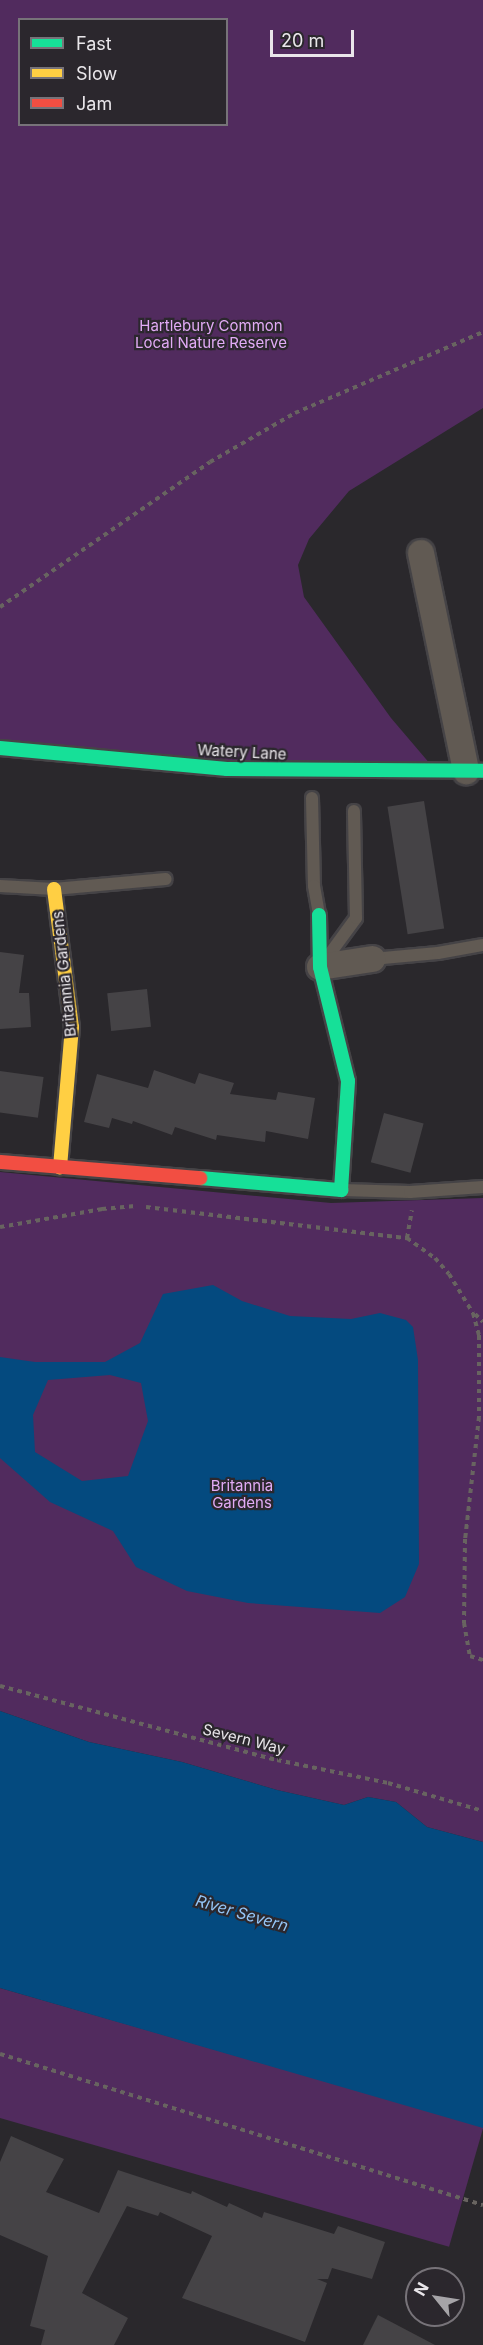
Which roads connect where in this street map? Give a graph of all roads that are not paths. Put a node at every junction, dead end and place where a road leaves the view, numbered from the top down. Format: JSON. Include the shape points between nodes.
{"nodes":[{"id":1,"x":421,"y":553,"type":"dead end"},
{"id":2,"x":0,"y":748,"type":"edge"},
{"id":3,"x":474,"y":771,"type":"edge"},
{"id":4,"x":312,"y":798,"type":"dead end"},
{"id":5,"x":354,"y":811,"type":"dead end"},
{"id":6,"x":166,"y":879,"type":"dead end"},
{"id":7,"x":0,"y":886,"type":"edge"},
{"id":8,"x":54,"y":889,"type":"junction"},
{"id":9,"x":319,"y":915,"type":"joint"},
{"id":10,"x":483,"y":945,"type":"edge"},
{"id":11,"x":372,"y":959,"type":"joint"},
{"id":12,"x":320,"y":967,"type":"junction"},
{"id":13,"x":0,"y":1162,"type":"edge"},
{"id":14,"x":60,"y":1167,"type":"junction"},
{"id":15,"x":483,"y":1187,"type":"edge"},
{"id":16,"x":341,"y":1190,"type":"junction"}],
"edges":[{"from":1,"to":3,"type":"street"},
{"from":2,"to":3,"type":"street","name":"Watery Lane","via":[[227,769]]},
{"from":4,"to":9,"type":"lane","via":[[314,886]]},
{"from":5,"to":12,"type":"lane","via":[[356,918]]},
{"from":6,"to":8,"type":"lane"},
{"from":7,"to":8,"type":"lane"},
{"from":8,"to":14,"type":"street","name":"Britannia Gardens","via":[[72,1028]]},
{"from":9,"to":12,"type":"street"},
{"from":10,"to":11,"type":"lane"},
{"from":11,"to":12,"type":"street"},
{"from":12,"to":16,"type":"street","via":[[348,1081]]},
{"from":13,"to":14,"type":"street"},
{"from":14,"to":16,"type":"street"},
{"from":15,"to":16,"type":"lane","via":[[410,1192]]}]}
